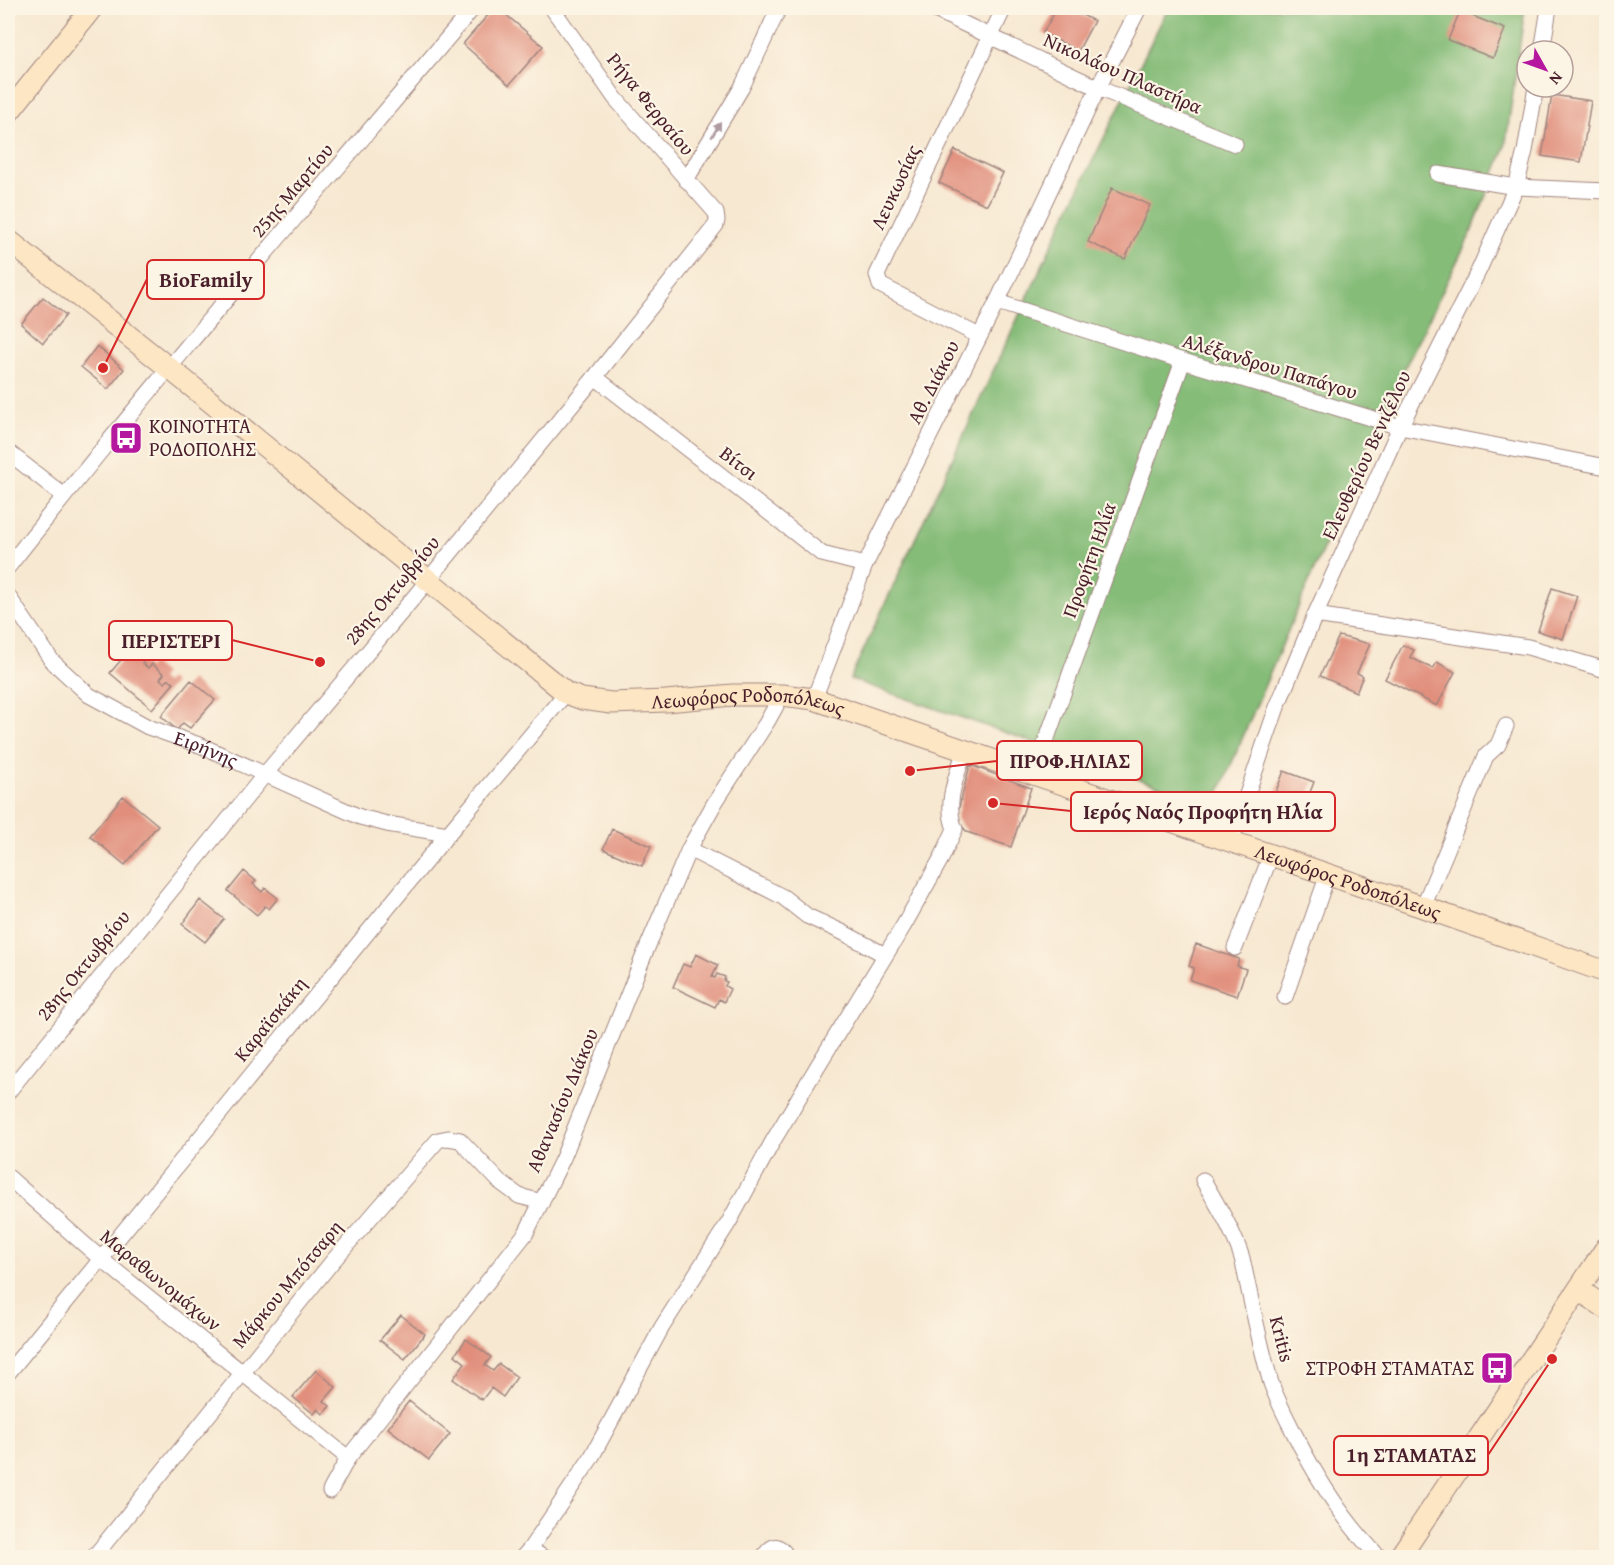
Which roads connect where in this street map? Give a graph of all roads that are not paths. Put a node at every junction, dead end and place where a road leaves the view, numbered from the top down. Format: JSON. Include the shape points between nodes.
{"nodes":[{"id":1,"x":92,"y":8,"type":"edge"},
{"id":2,"x":473,"y":8,"type":"edge"},
{"id":3,"x":552,"y":8,"type":"edge"},
{"id":4,"x":778,"y":8,"type":"edge"},
{"id":5,"x":931,"y":8,"type":"edge"},
{"id":6,"x":1004,"y":8,"type":"edge"},
{"id":7,"x":1139,"y":8,"type":"edge"},
{"id":8,"x":1549,"y":8,"type":"edge"},
{"id":9,"x":990,"y":36,"type":"junction"},
{"id":10,"x":1544,"y":39,"type":"edge"},
{"id":11,"x":1098,"y":88,"type":"junction"},
{"id":12,"x":1534,"y":99,"type":"edge"},
{"id":13,"x":8,"y":113,"type":"edge"},
{"id":14,"x":1235,"y":144,"type":"dead end"},
{"id":15,"x":1438,"y":174,"type":"dead end"},
{"id":16,"x":686,"y":180,"type":"junction"},
{"id":17,"x":1516,"y":187,"type":"junction"},
{"id":18,"x":1606,"y":191,"type":"edge"},
{"id":19,"x":716,"y":225,"type":"joint"},
{"id":20,"x":8,"y":240,"type":"edge"},
{"id":21,"x":997,"y":302,"type":"junction"},
{"id":22,"x":980,"y":336,"type":"junction"},
{"id":23,"x":1183,"y":361,"type":"junction"},
{"id":24,"x":170,"y":368,"type":"junction"},
{"id":25,"x":595,"y":377,"type":"junction"},
{"id":26,"x":1400,"y":427,"type":"junction"},
{"id":27,"x":8,"y":452,"type":"edge"},
{"id":28,"x":1606,"y":466,"type":"edge"},
{"id":29,"x":64,"y":496,"type":"junction"},
{"id":30,"x":865,"y":565,"type":"junction"},
{"id":31,"x":8,"y":567,"type":"edge"},
{"id":32,"x":428,"y":579,"type":"junction"},
{"id":33,"x":8,"y":596,"type":"edge"},
{"id":34,"x":1315,"y":615,"type":"junction"},
{"id":35,"x":1606,"y":670,"type":"edge"},
{"id":36,"x":566,"y":693,"type":"junction"},
{"id":37,"x":782,"y":694,"type":"junction"},
{"id":38,"x":814,"y":699,"type":"junction"},
{"id":39,"x":1506,"y":726,"type":"dead end"},
{"id":40,"x":965,"y":750,"type":"junction"},
{"id":41,"x":266,"y":773,"type":"junction"},
{"id":42,"x":1034,"y":774,"type":"junction"},
{"id":43,"x":448,"y":834,"type":"junction"},
{"id":44,"x":1231,"y":841,"type":"junction"},
{"id":45,"x":689,"y":849,"type":"junction"},
{"id":46,"x":1271,"y":855,"type":"junction"},
{"id":47,"x":1328,"y":874,"type":"junction"},
{"id":48,"x":1423,"y":907,"type":"junction"},
{"id":49,"x":1235,"y":948,"type":"dead end"},
{"id":50,"x":885,"y":955,"type":"junction"},
{"id":51,"x":1606,"y":972,"type":"edge"},
{"id":52,"x":1285,"y":997,"type":"dead end"},
{"id":53,"x":8,"y":1089,"type":"edge"},
{"id":54,"x":8,"y":1177,"type":"edge"},
{"id":55,"x":1203,"y":1180,"type":"dead end"},
{"id":56,"x":542,"y":1202,"type":"junction"},
{"id":57,"x":1606,"y":1248,"type":"edge"},
{"id":58,"x":100,"y":1259,"type":"junction"},
{"id":59,"x":1578,"y":1290,"type":"junction"},
{"id":60,"x":1606,"y":1308,"type":"edge"},
{"id":61,"x":242,"y":1372,"type":"junction"},
{"id":62,"x":8,"y":1373,"type":"edge"},
{"id":63,"x":348,"y":1458,"type":"junction"},
{"id":64,"x":330,"y":1491,"type":"dead end"},
{"id":65,"x":526,"y":1553,"type":"edge"},
{"id":66,"x":93,"y":1557,"type":"edge"},
{"id":67,"x":544,"y":1557,"type":"edge"},
{"id":68,"x":763,"y":1557,"type":"edge"},
{"id":69,"x":788,"y":1557,"type":"edge"},
{"id":70,"x":1380,"y":1557,"type":"edge"},
{"id":71,"x":1399,"y":1557,"type":"edge"}],
"edges":[{"from":1,"to":13,"type":"street"},
{"from":2,"to":24,"type":"street","name":"25ης Μαρτίου"},
{"from":3,"to":16,"type":"street","name":"Ρήγα Φερραίου","via":[[615,98]]},
{"from":16,"to":4,"type":"street","one_way":true,"via":[[742,87]]},
{"from":5,"to":9,"type":"street","name":"Νικολάου Πλαστήρα"},
{"from":6,"to":9,"type":"street","name":"Λευκωσίας"},
{"from":7,"to":11,"type":"street","name":"Αθ. Διάκου"},
{"from":8,"to":10,"type":"street"},
{"from":9,"to":11,"type":"street","name":"Νικολάου Πλαστήρα"},
{"from":9,"to":22,"type":"street","name":"Λευκωσίας","via":[[877,275],[880,285]]},
{"from":11,"to":14,"type":"street","name":"Νικολάου Πλαστήρα"},
{"from":11,"to":21,"type":"street","name":"Αθ. Διάκου"},
{"from":12,"to":17,"type":"street","name":"Ελευθερίου Βενιζέλου"},
{"from":15,"to":17,"type":"street"},
{"from":16,"to":19,"type":"street","name":"Ρήγα Φερραίου","via":[[716,213]]},
{"from":17,"to":18,"type":"street"},
{"from":17,"to":26,"type":"street","name":"Ελευθερίου Βενιζέλου"},
{"from":19,"to":25,"type":"street","name":"28ης Οκτωβρίου"},
{"from":20,"to":24,"type":"street","name":"Λεωφόρος Ροδοπόλεως"},
{"from":21,"to":22,"type":"street","name":"Αθ. Διάκου"},
{"from":21,"to":23,"type":"street","name":"Αλέξανδρου Παπάγου"},
{"from":22,"to":30,"type":"street","name":"Αθ. Διάκου"},
{"from":23,"to":26,"type":"street","name":"Αλέξανδρου Παπάγου"},
{"from":23,"to":42,"type":"street","name":"Προφήτη Ηλία"},
{"from":24,"to":29,"type":"street","name":"25ης Μαρτίου"},
{"from":24,"to":32,"type":"street","name":"Λεωφόρος Ροδοπόλεως"},
{"from":25,"to":30,"type":"street","name":"Βίτσι","via":[[822,554]]},
{"from":25,"to":32,"type":"street","name":"28ης Οκτωβρίου"},
{"from":26,"to":28,"type":"street","name":"Αλέξανδρου Παπάγου"},
{"from":26,"to":34,"type":"street","name":"Ελευθερίου Βενιζέλου"},
{"from":27,"to":29,"type":"street"},
{"from":29,"to":31,"type":"street","name":"25ης Μαρτίου"},
{"from":30,"to":38,"type":"street","name":"Αθ. Διάκου"},
{"from":32,"to":36,"type":"street","name":"Λεωφόρος Ροδοπόλεως"},
{"from":32,"to":41,"type":"street","name":"28ης Οκτωβρίου"},
{"from":33,"to":41,"type":"street","name":"Ειρήνης","via":[[52,661],[89,695],[148,727]]},
{"from":34,"to":35,"type":"street","via":[[1528,647]]},
{"from":34,"to":44,"type":"street","name":"Ελευθερίου Βενιζέλου","via":[[1277,707]]},
{"from":36,"to":37,"type":"street","name":"Λεωφόρος Ροδοπόλεως","via":[[611,703]]},
{"from":36,"to":43,"type":"street","name":"Καραϊσκάκη"},
{"from":37,"to":38,"type":"street","name":"Λεωφόρος Ροδοπόλεως"},
{"from":37,"to":45,"type":"street","name":"Αθανασίου Διάκου"},
{"from":38,"to":40,"type":"street","name":"Λεωφόρος Ροδοπόλεως"},
{"from":39,"to":48,"type":"street","via":[[1498,745],[1486,756]]},
{"from":40,"to":42,"type":"street","name":"Λεωφόρος Ροδοπόλεως"},
{"from":40,"to":50,"type":"street","via":[[950,803],[955,829]]},
{"from":41,"to":43,"type":"street","name":"Ειρήνης","via":[[360,817]]},
{"from":41,"to":53,"type":"street","name":"28ης Οκτωβρίου"},
{"from":42,"to":44,"type":"street","name":"Λεωφόρος Ροδοπόλεως"},
{"from":43,"to":58,"type":"street","name":"Καραϊσκάκη"},
{"from":44,"to":46,"type":"street","name":"Λεωφόρος Ροδοπόλεως"},
{"from":45,"to":50,"type":"street"},
{"from":45,"to":56,"type":"street","name":"Αθανασίου Διάκου"},
{"from":46,"to":47,"type":"street","name":"Λεωφόρος Ροδοπόλεως"},
{"from":46,"to":49,"type":"street"},
{"from":47,"to":48,"type":"street","name":"Λεωφόρος Ροδοπόλεως"},
{"from":47,"to":52,"type":"street"},
{"from":48,"to":51,"type":"street","name":"Λεωφόρος Ροδοπόλεως"},
{"from":50,"to":65,"type":"street","via":[[729,1222],[662,1327],[591,1458]]},
{"from":54,"to":58,"type":"street","name":"Μαραθωνομάχων"},
{"from":55,"to":70,"type":"street","name":"Kritis","via":[[1237,1243],[1264,1358],[1285,1416],[1328,1494]]},
{"from":56,"to":61,"type":"street","name":"Μάρκου Μπότσαρη","via":[[519,1196],[500,1182],[460,1140],[438,1140]]},
{"from":56,"to":63,"type":"street","name":"Αθανασίου Διάκου","via":[[526,1233]]},
{"from":57,"to":59,"type":"street"},
{"from":58,"to":61,"type":"street","name":"Μαραθωνομάχων"},
{"from":58,"to":62,"type":"street","name":"Καραϊσκάκη"},
{"from":59,"to":60,"type":"street"},
{"from":59,"to":71,"type":"street"},
{"from":61,"to":63,"type":"street","name":"Μαραθωνομάχων"},
{"from":61,"to":66,"type":"street","name":"Μάρκου Μπότσαρη"},
{"from":63,"to":64,"type":"street","name":"Αθανασίου Διάκου"},
{"from":65,"to":67,"type":"street"},
{"from":68,"to":69,"type":"street","via":[[775,1545]]}]}
